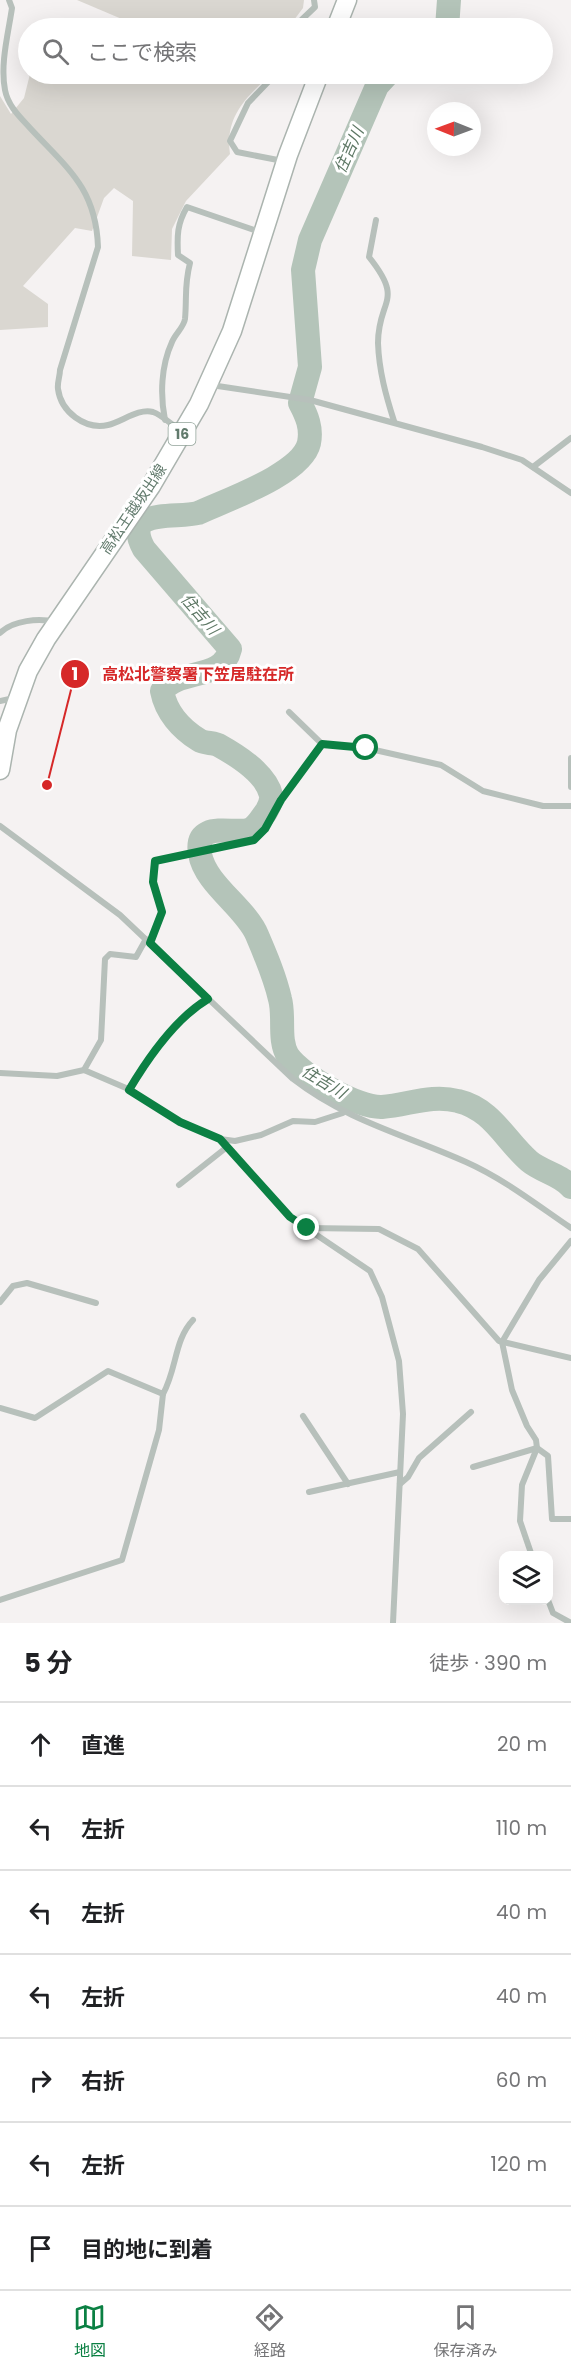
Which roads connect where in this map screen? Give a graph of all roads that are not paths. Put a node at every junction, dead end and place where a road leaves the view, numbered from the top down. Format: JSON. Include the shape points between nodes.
{"nodes":[{"id":1,"x":9,"y":0,"type":"edge"},
{"id":2,"x":314,"y":0,"type":"edge"},
{"id":3,"x":347,"y":0,"type":"edge"},
{"id":4,"x":303,"y":18,"type":"edge"},
{"id":5,"x":340,"y":18,"type":"edge"},
{"id":6,"x":266,"y":84,"type":"edge"},
{"id":7,"x":315,"y":84,"type":"edge"},
{"id":8,"x":286,"y":162,"type":"junction"},
{"id":9,"x":376,"y":220,"type":"dead end"},
{"id":10,"x":264,"y":233,"type":"junction"},
{"id":11,"x":208,"y":385,"type":"junction"},
{"id":12,"x":165,"y":420,"type":"junction"},
{"id":13,"x":394,"y":422,"type":"junction"},
{"id":14,"x":183,"y":432,"type":"junction"},
{"id":15,"x":571,"y":438,"type":"edge"},
{"id":16,"x":533,"y":467,"type":"junction"},
{"id":17,"x":571,"y":493,"type":"edge"},
{"id":18,"x":57,"y":622,"type":"junction"},
{"id":19,"x":0,"y":633,"type":"edge"},
{"id":20,"x":9,"y":700,"type":"edge"},
{"id":21,"x":289,"y":712,"type":"dead end"},
{"id":22,"x":322,"y":744,"type":"junction"},
{"id":23,"x":571,"y":758,"type":"edge"},
{"id":24,"x":0,"y":770,"type":"edge"},
{"id":25,"x":571,"y":787,"type":"edge"},
{"id":26,"x":571,"y":806,"type":"edge"},
{"id":27,"x":0,"y":826,"type":"edge"},
{"id":28,"x":148,"y":941,"type":"junction"},
{"id":29,"x":208,"y":999,"type":"junction"},
{"id":30,"x":84,"y":1070,"type":"junction"},
{"id":31,"x":0,"y":1073,"type":"edge"},
{"id":32,"x":129,"y":1090,"type":"junction"},
{"id":33,"x":343,"y":1113,"type":"junction"},
{"id":34,"x":220,"y":1139,"type":"junction"},
{"id":35,"x":227,"y":1147,"type":"junction"},
{"id":36,"x":179,"y":1185,"type":"dead end"},
{"id":37,"x":307,"y":1228,"type":"junction"},
{"id":38,"x":571,"y":1228,"type":"edge"},
{"id":39,"x":571,"y":1241,"type":"edge"},
{"id":40,"x":0,"y":1302,"type":"edge"},
{"id":41,"x":96,"y":1303,"type":"dead end"},
{"id":42,"x":193,"y":1320,"type":"dead end"},
{"id":43,"x":502,"y":1342,"type":"junction"},
{"id":44,"x":571,"y":1358,"type":"edge"},
{"id":45,"x":163,"y":1394,"type":"junction"},
{"id":46,"x":0,"y":1408,"type":"edge"},
{"id":47,"x":471,"y":1412,"type":"dead end"},
{"id":48,"x":303,"y":1416,"type":"dead end"},
{"id":49,"x":537,"y":1448,"type":"junction"},
{"id":50,"x":472,"y":1467,"type":"dead end"},
{"id":51,"x":400,"y":1472,"type":"junction"},
{"id":52,"x":348,"y":1484,"type":"junction"},
{"id":53,"x":400,"y":1484,"type":"junction"},
{"id":54,"x":309,"y":1492,"type":"dead end"},
{"id":55,"x":571,"y":1519,"type":"edge"},
{"id":56,"x":530,"y":1551,"type":"edge"},
{"id":57,"x":0,"y":1600,"type":"edge"},
{"id":58,"x":550,"y":1605,"type":"edge"},
{"id":59,"x":393,"y":1623,"type":"edge"},
{"id":60,"x":571,"y":1623,"type":"edge"}],
"edges":[{"from":1,"to":12,"type":"street","via":[[12,8],[3,72],[5,92],[13,109],[82,184],[93,208],[97,230],[98,247],[60,370],[58,388],[63,404],[73,417],[89,424],[107,426],[143,412],[153,412]]},
{"from":2,"to":4,"type":"street","via":[[315,7]]},
{"from":3,"to":5,"type":"main road"},
{"from":6,"to":8,"type":"street","via":[[248,103],[230,141],[237,152]]},
{"from":7,"to":8,"type":"main road","name":"高松王越坂出線","number":"16"},
{"from":8,"to":10,"type":"main road","name":"高松王越坂出線","number":"16"},
{"from":9,"to":13,"type":"street","via":[[369,257],[384,278],[388,293],[388,305],[379,321],[378,344],[381,375]]},
{"from":10,"to":11,"type":"main road","name":"高松王越坂出線","number":"16","via":[[232,331]]},
{"from":10,"to":12,"type":"street","via":[[187,207],[180,220],[176,232],[178,255],[190,263],[184,284],[185,321],[172,341],[164,367],[161,403]]},
{"from":11,"to":13,"type":"street","via":[[289,396]]},
{"from":11,"to":14,"type":"main road","name":"高松王越坂出線","number":"16"},
{"from":12,"to":14,"type":"street"},
{"from":13,"to":16,"type":"street","via":[[522,460]]},
{"from":14,"to":18,"type":"main road","name":"高松王越坂出線","number":"16","via":[[151,486]]},
{"from":15,"to":16,"type":"street"},
{"from":16,"to":17,"type":"street"},
{"from":18,"to":19,"type":"street","via":[[21,622]]},
{"from":18,"to":20,"type":"main road","name":"高松王越坂出線","number":"16"},
{"from":20,"to":24,"type":"main road","name":"高松王越坂出線","number":"16"},
{"from":21,"to":22,"type":"street"},
{"from":22,"to":26,"type":"street","via":[[366,748],[441,765],[483,791],[543,806]]},
{"from":22,"to":28,"type":"street","via":[[254,840],[155,861],[153,882],[162,912]]},
{"from":23,"to":25,"type":"street"},
{"from":27,"to":28,"type":"street","via":[[80,882]]},
{"from":28,"to":29,"type":"street"},
{"from":28,"to":30,"type":"street","via":[[136,957],[110,954],[105,959],[101,1040]]},
{"from":29,"to":32,"type":"street","via":[[170,1032]]},
{"from":29,"to":33,"type":"street","via":[[294,1079]]},
{"from":30,"to":31,"type":"street","via":[[57,1076]]},
{"from":30,"to":32,"type":"street"},
{"from":32,"to":34,"type":"street","via":[[180,1122]]},
{"from":33,"to":34,"type":"street","via":[[315,1122],[292,1120],[261,1135],[235,1141]]},
{"from":33,"to":38,"type":"street","via":[[467,1162]]},
{"from":34,"to":35,"type":"street"},
{"from":35,"to":36,"type":"street"},
{"from":35,"to":37,"type":"street","via":[[290,1217]]},
{"from":37,"to":43,"type":"street","via":[[379,1228],[418,1249],[488,1332]]},
{"from":37,"to":51,"type":"street","via":[[370,1271],[382,1297],[399,1361],[403,1414]]},
{"from":39,"to":43,"type":"street","via":[[538,1280]]},
{"from":40,"to":41,"type":"street","via":[[13,1286],[27,1283]]},
{"from":42,"to":45,"type":"street","via":[[181,1331],[172,1376]]},
{"from":43,"to":44,"type":"street"},
{"from":43,"to":49,"type":"street","via":[[512,1390]]},
{"from":45,"to":46,"type":"street","via":[[108,1371],[35,1418]]},
{"from":45,"to":57,"type":"street","via":[[159,1430],[122,1560]]},
{"from":47,"to":53,"type":"street","via":[[419,1458]]},
{"from":48,"to":52,"type":"street"},
{"from":49,"to":50,"type":"street"},
{"from":49,"to":55,"type":"street","via":[[548,1456],[552,1519]]},
{"from":49,"to":56,"type":"street","via":[[522,1485],[520,1521]]},
{"from":51,"to":52,"type":"street"},
{"from":51,"to":53,"type":"street"},
{"from":52,"to":54,"type":"street"},
{"from":53,"to":59,"type":"street"},
{"from":58,"to":60,"type":"street","via":[[554,1613]]}]}
